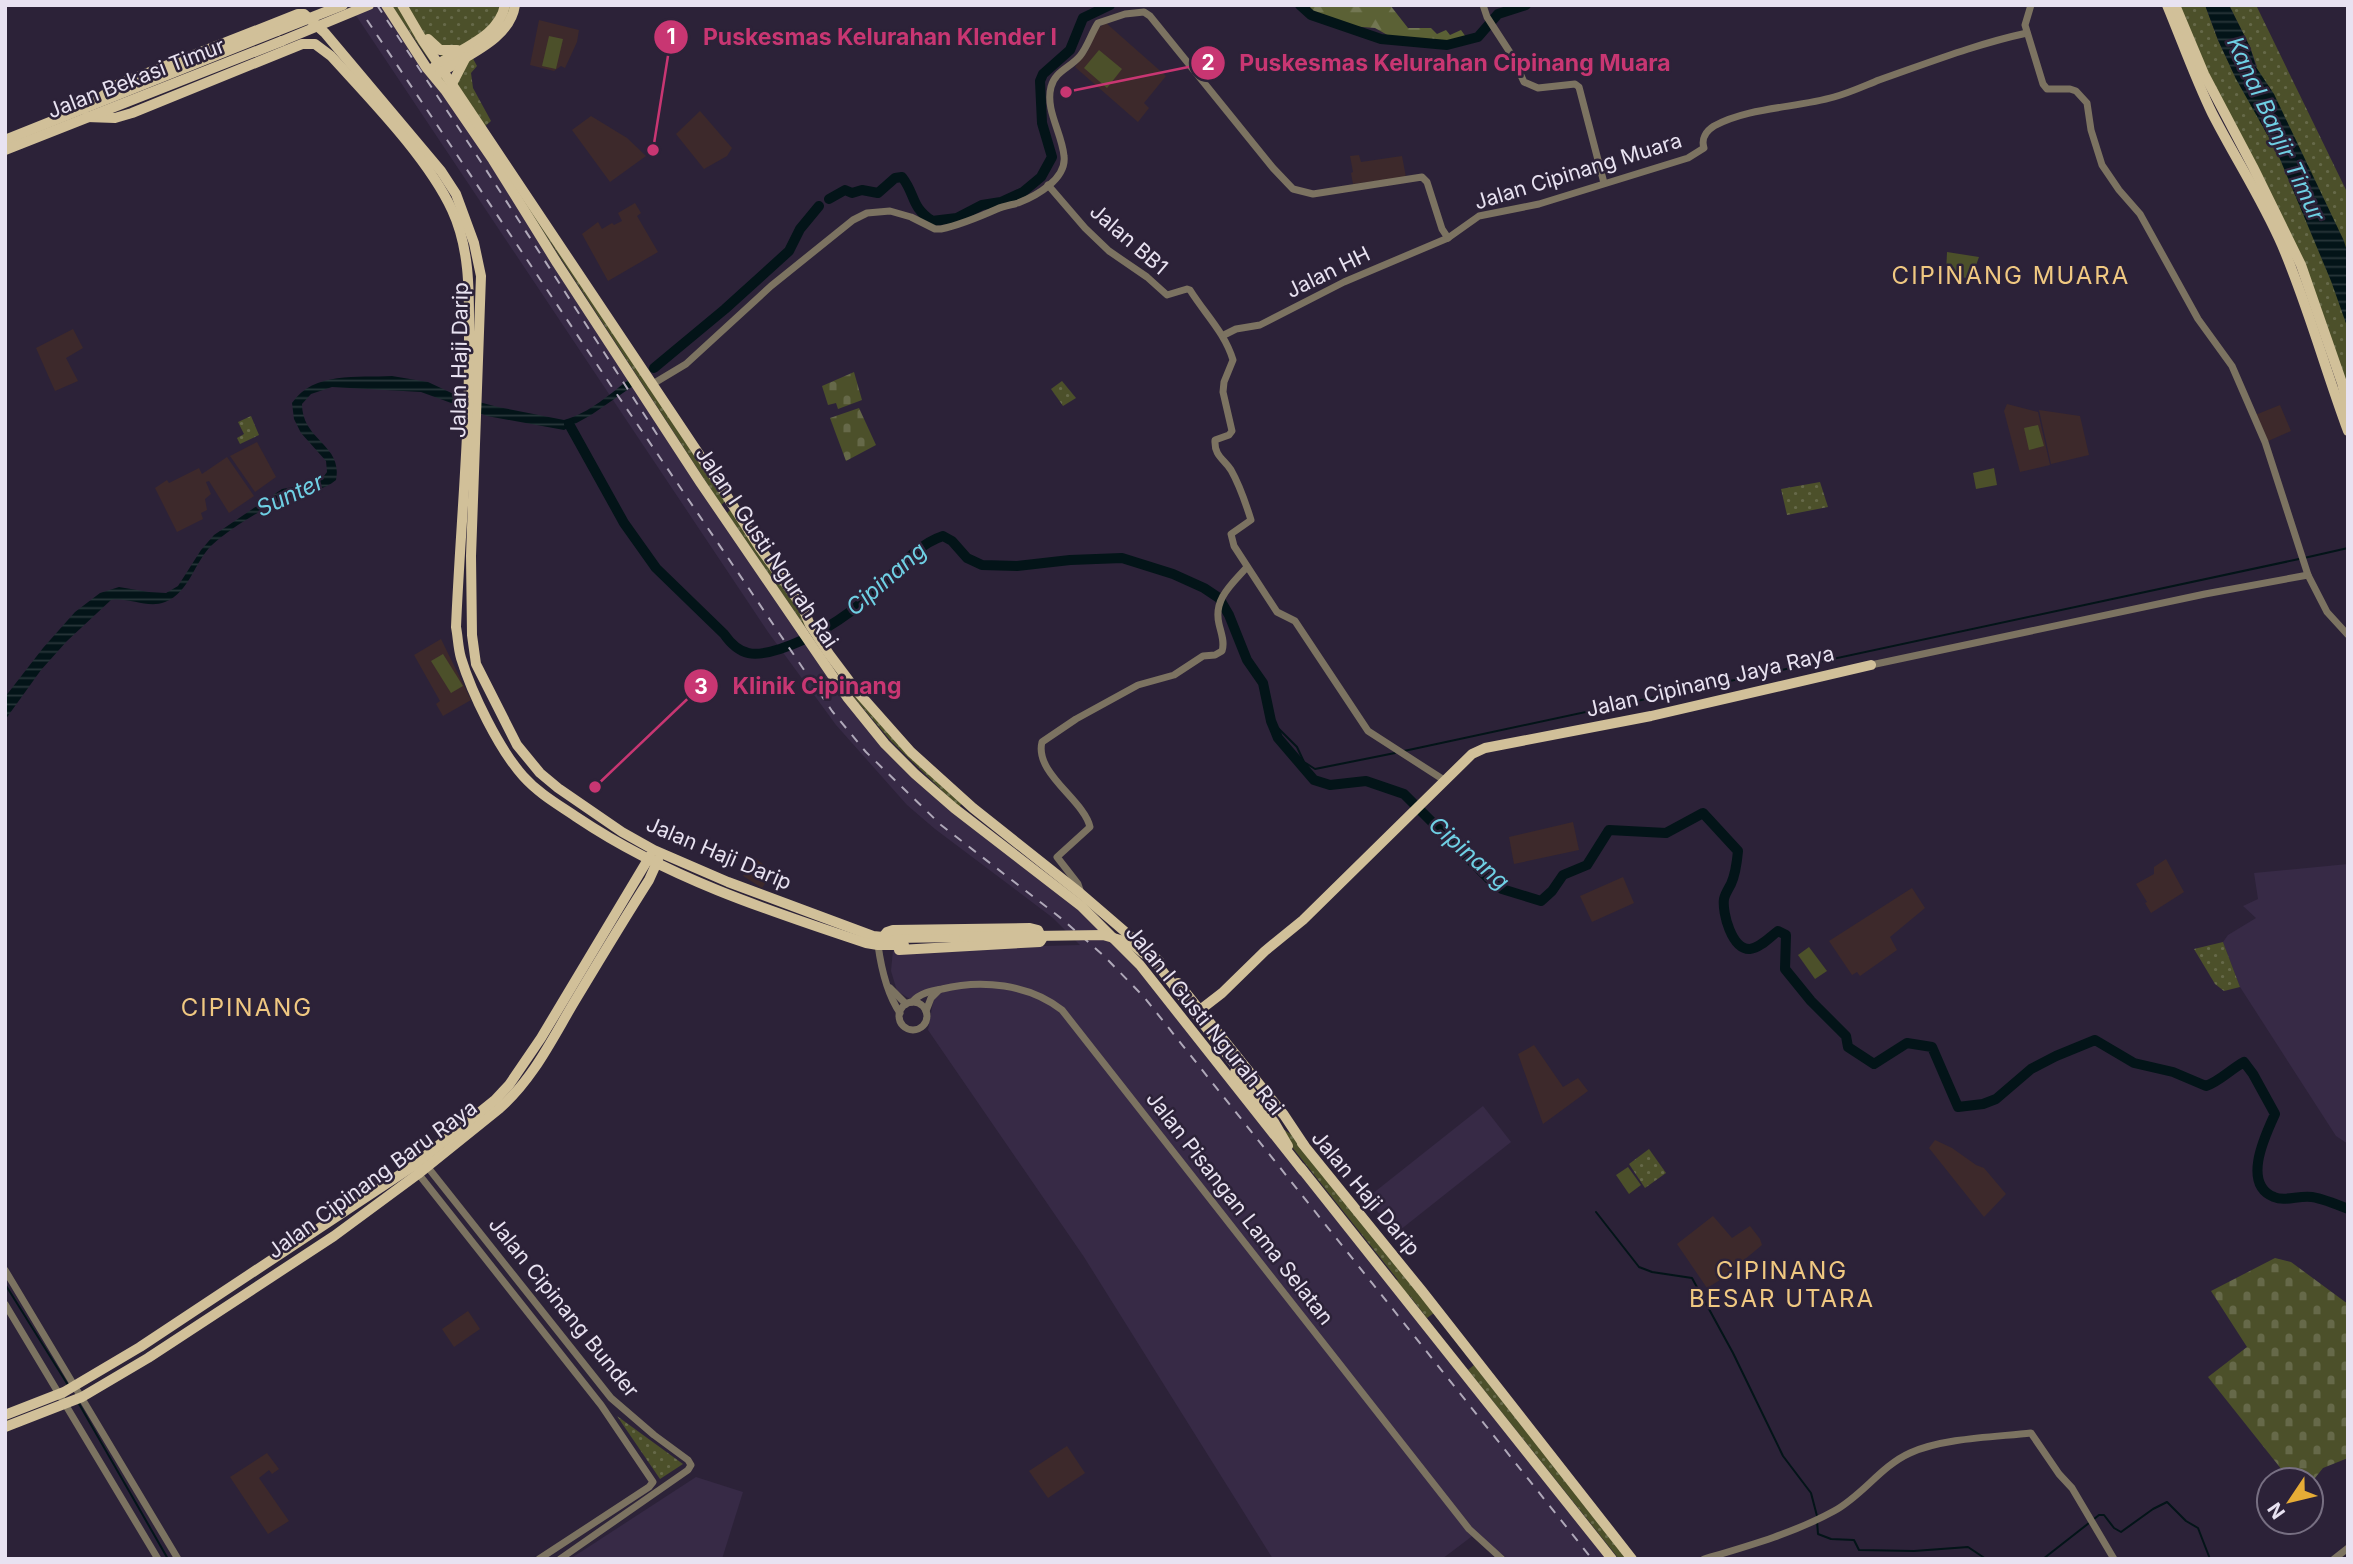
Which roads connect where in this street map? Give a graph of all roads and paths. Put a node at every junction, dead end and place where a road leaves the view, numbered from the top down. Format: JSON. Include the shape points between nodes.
{"nodes":[{"id":1,"x":343,"y":5,"type":"edge"},
{"id":2,"x":369,"y":5,"type":"edge"},
{"id":3,"x":386,"y":5,"type":"edge"},
{"id":4,"x":402,"y":5,"type":"edge"},
{"id":5,"x":505,"y":5,"type":"edge"},
{"id":6,"x":515,"y":5,"type":"edge"},
{"id":7,"x":1483,"y":5,"type":"edge"},
{"id":8,"x":2031,"y":5,"type":"edge"},
{"id":9,"x":2166,"y":5,"type":"edge"},
{"id":10,"x":2175,"y":5,"type":"edge"},
{"id":11,"x":1123,"y":10,"type":"edge"},
{"id":12,"x":2027,"y":33,"type":"junction"},
{"id":13,"x":422,"y":35,"type":"junction"},
{"id":14,"x":279,"y":36,"type":"junction"},
{"id":15,"x":463,"y":53,"type":"junction"},
{"id":16,"x":436,"y":70,"type":"junction"},
{"id":17,"x":452,"y":84,"type":"junction"},
{"id":18,"x":91,"y":105,"type":"junction"},
{"id":19,"x":87,"y":117,"type":"junction"},
{"id":20,"x":5,"y":140,"type":"edge"},
{"id":21,"x":5,"y":150,"type":"edge"},
{"id":22,"x":1604,"y":183,"type":"junction"},
{"id":23,"x":1048,"y":185,"type":"junction"},
{"id":24,"x":1448,"y":238,"type":"junction"},
{"id":25,"x":1224,"y":335,"type":"junction"},
{"id":26,"x":652,"y":385,"type":"junction"},
{"id":27,"x":473,"y":399,"type":"junction"},
{"id":28,"x":2348,"y":408,"type":"edge"},
{"id":29,"x":2348,"y":431,"type":"edge"},
{"id":30,"x":470,"y":487,"type":"junction"},
{"id":31,"x":728,"y":499,"type":"junction"},
{"id":32,"x":715,"y":503,"type":"junction"},
{"id":33,"x":737,"y":512,"type":"junction"},
{"id":34,"x":726,"y":521,"type":"junction"},
{"id":35,"x":2305,"y":565,"type":"junction"},
{"id":36,"x":1247,"y":567,"type":"junction"},
{"id":37,"x":808,"y":632,"type":"junction"},
{"id":38,"x":2348,"y":635,"type":"edge"},
{"id":39,"x":1871,"y":665,"type":"joint"},
{"id":40,"x":1444,"y":780,"type":"junction"},
{"id":41,"x":658,"y":851,"type":"junction"},
{"id":42,"x":652,"y":862,"type":"junction"},
{"id":43,"x":1050,"y":876,"type":"junction"},
{"id":44,"x":1080,"y":893,"type":"junction"},
{"id":45,"x":882,"y":943,"type":"junction"},
{"id":46,"x":889,"y":988,"type":"junction"},
{"id":47,"x":940,"y":989,"type":"junction"},
{"id":48,"x":909,"y":1003,"type":"junction"},
{"id":49,"x":1198,"y":1008,"type":"junction"},
{"id":50,"x":926,"y":1011,"type":"junction"},
{"id":51,"x":900,"y":1013,"type":"junction"},
{"id":52,"x":1237,"y":1071,"type":"junction"},
{"id":53,"x":1304,"y":1145,"type":"junction"},
{"id":54,"x":420,"y":1167,"type":"junction"},
{"id":55,"x":1303,"y":1171,"type":"junction"},
{"id":56,"x":1402,"y":1267,"type":"junction"},
{"id":57,"x":5,"y":1270,"type":"edge"},
{"id":58,"x":511,"y":1272,"type":"junction"},
{"id":59,"x":1389,"y":1278,"type":"junction"},
{"id":60,"x":502,"y":1279,"type":"junction"},
{"id":61,"x":524,"y":1289,"type":"junction"},
{"id":62,"x":1422,"y":1292,"type":"junction"},
{"id":63,"x":516,"y":1297,"type":"junction"},
{"id":64,"x":5,"y":1304,"type":"edge"},
{"id":65,"x":1410,"y":1304,"type":"junction"},
{"id":66,"x":68,"y":1390,"type":"junction"},
{"id":67,"x":74,"y":1401,"type":"junction"},
{"id":68,"x":5,"y":1415,"type":"edge"},
{"id":69,"x":5,"y":1427,"type":"edge"},
{"id":70,"x":600,"y":1519,"type":"junction"},
{"id":71,"x":606,"y":1528,"type":"junction"},
{"id":72,"x":2348,"y":1548,"type":"edge"},
{"id":73,"x":158,"y":1559,"type":"edge"},
{"id":74,"x":178,"y":1559,"type":"edge"},
{"id":75,"x":539,"y":1559,"type":"edge"},
{"id":76,"x":560,"y":1559,"type":"edge"},
{"id":77,"x":1502,"y":1559,"type":"edge"},
{"id":78,"x":1612,"y":1559,"type":"edge"},
{"id":79,"x":1632,"y":1559,"type":"edge"},
{"id":80,"x":1704,"y":1559,"type":"edge"},
{"id":81,"x":2114,"y":1559,"type":"edge"},
{"id":82,"x":2333,"y":1559,"type":"edge"}],
"edges":[{"from":1,"to":14,"type":"main road","bridge":true},
{"from":2,"to":14,"type":"main road","bridge":true},
{"from":3,"to":16,"type":"main road","name":"Jalan I Gusti Ngurah Rai"},
{"from":4,"to":13,"type":"main road","name":"Jalan I Gusti Ngurah Rai"},
{"from":5,"to":15,"type":"main road","via":[[495,27]]},
{"from":6,"to":15,"type":"main road","via":[[504,31]]},
{"from":7,"to":22,"type":"street","via":[[1524,82],[1538,88],[1577,85]]},
{"from":8,"to":12,"type":"street"},
{"from":9,"to":29,"type":"main road","via":[[2210,110],[2281,244]]},
{"from":10,"to":28,"type":"main road","via":[[2207,81],[2301,265]]},
{"from":11,"to":23,"type":"street","via":[[1098,23],[1078,59],[1052,83],[1052,110],[1065,158],[1063,169]]},
{"from":11,"to":24,"type":"street","via":[[1150,16],[1293,190],[1313,194],[1422,177]]},
{"from":12,"to":22,"type":"street","name":"Jalan Cipinang Muara","via":[[1982,43],[1838,96],[1720,123],[1710,129],[1704,148],[1694,155]]},
{"from":12,"to":35,"type":"street","via":[[2045,87],[2076,91],[2087,103],[2102,165],[2140,214],[2198,319],[2232,366],[2264,442]]},
{"from":13,"to":15,"type":"main road","via":[[440,50]]},
{"from":13,"to":16,"type":"main road","name":"Jalan I Gusti Ngurah Rai"},
{"from":14,"to":18,"type":"main road","name":"Jalan Bekasi Timur"},
{"from":14,"to":19,"type":"main road","name":"Jalan Bekasi Timur"},
{"from":15,"to":16,"type":"main road"},
{"from":15,"to":17,"type":"main road"},
{"from":16,"to":17,"type":"main road","name":"Jalan I Gusti Ngurah Rai"},
{"from":16,"to":32,"type":"main road","name":"Jalan I Gusti Ngurah Rai","via":[[556,263]]},
{"from":17,"to":26,"type":"main road","name":"Jalan I Gusti Ngurah Rai"},
{"from":18,"to":20,"type":"main road","name":"Jalan Bekasi Timur"},
{"from":18,"to":27,"type":"main road","name":"Jalan Haji Darip","via":[[117,85],[152,69],[304,14],[411,134],[462,205],[481,276]]},
{"from":19,"to":21,"type":"main road","name":"Jalan Bekasi Timur"},
{"from":19,"to":27,"type":"main road","name":"Jalan Haji Darip","via":[[132,113],[295,46],[310,43],[322,48],[412,150],[454,215],[469,281]]},
{"from":22,"to":24,"type":"street","name":"Jalan Cipinang Muara","via":[[1539,204],[1479,216]]},
{"from":23,"to":25,"type":"street","name":"Jalan BB1","via":[[1109,251],[1167,295],[1190,290]]},
{"from":23,"to":26,"type":"street","via":[[1016,204],[935,229],[890,211],[861,215],[804,258],[686,364]]},
{"from":24,"to":25,"type":"street","name":"Jalan HH","via":[[1344,282],[1260,325]]},
{"from":25,"to":36,"type":"street","via":[[1233,360],[1223,392],[1231,431],[1216,440],[1215,446],[1233,473],[1250,517],[1230,536]]},
{"from":26,"to":31,"type":"main road","name":"Jalan I Gusti Ngurah Rai"},
{"from":27,"to":30,"type":"main road","name":"Jalan Haji Darip"},
{"from":30,"to":41,"type":"main road","name":"Jalan Haji Darip","via":[[470,605],[476,664],[517,744],[558,788]]},
{"from":30,"to":42,"type":"main road","name":"Jalan Haji Darip","via":[[456,627],[460,656],[479,701],[506,751],[539,792]]},
{"from":31,"to":32,"type":"main road","via":[[723,505]]},
{"from":31,"to":33,"type":"main road","name":"Jalan I Gusti Ngurah Rai"},
{"from":32,"to":34,"type":"main road","name":"Jalan I Gusti Ngurah Rai"},
{"from":33,"to":34,"type":"main road","via":[[727,512]]},
{"from":33,"to":37,"type":"main road","name":"Jalan I Gusti Ngurah Rai","via":[[802,606]]},
{"from":34,"to":37,"type":"main road","name":"Jalan I Gusti Ngurah Rai"},
{"from":35,"to":38,"type":"street","via":[[2327,612]]},
{"from":35,"to":39,"type":"street","name":"Jalan Cipinang Jaya Raya","via":[[2286,578]]},
{"from":36,"to":40,"type":"street","via":[[1278,613],[1295,621],[1368,731]]},
{"from":36,"to":44,"type":"street","via":[[1222,596],[1217,610],[1224,645],[1220,653],[1203,656],[1174,675],[1138,685],[1042,742],[1040,751],[1046,765],[1091,826],[1057,857]]},
{"from":37,"to":43,"type":"main road","name":"Jalan I Gusti Ngurah Rai","via":[[911,752]]},
{"from":39,"to":40,"type":"main road","name":"Jalan Cipinang Jaya Raya","via":[[1651,716],[1485,748]]},
{"from":40,"to":49,"type":"main road","name":"Jalan Cipinang Jaya Raya","via":[[1303,920]]},
{"from":41,"to":42,"type":"main road","name":"Jalan Cipinang Baru Raya"},
{"from":41,"to":45,"type":"main road","name":"Jalan Haji Darip"},
{"from":42,"to":45,"type":"main road","name":"Jalan Haji Darip","via":[[829,930]]},
{"from":42,"to":54,"type":"main road","name":"Jalan Cipinang Baru Raya","via":[[570,999],[504,1091]]},
{"from":43,"to":44,"type":"main road","name":"Jalan I Gusti Ngurah Rai"},
{"from":43,"to":55,"type":"main road","name":"Jalan I Gusti Ngurah Rai","via":[[1140,965]]},
{"from":44,"to":49,"type":"main road","name":"Jalan I Gusti Ngurah Rai","via":[[1158,959]]},
{"from":45,"to":45,"type":"main road","via":[[893,930],[1030,928],[1038,930],[1042,939],[897,950]]},
{"from":45,"to":46,"type":"street"},
{"from":45,"to":52,"type":"main road","name":"Jalan Haji Darip","bridge":true,"via":[[1103,935],[1131,943],[1157,964]]},
{"from":46,"to":48,"type":"street"},
{"from":46,"to":51,"type":"street"},
{"from":47,"to":48,"type":"street","name":"Jalan Pisangan Lama Selatan"},
{"from":47,"to":50,"type":"street"},
{"from":47,"to":77,"type":"street","name":"Jalan Pisangan Lama Selatan","via":[[998,985],[1041,997],[1068,1016],[1469,1529]]},
{"from":48,"to":50,"type":"street"},
{"from":48,"to":51,"type":"street"},
{"from":49,"to":53,"type":"main road","name":"Jalan I Gusti Ngurah Rai"},
{"from":50,"to":51,"type":"street","via":[[923,1026],[912,1030],[902,1024]]},
{"from":52,"to":53,"type":"main road","name":"Jalan Haji Darip"},
{"from":52,"to":55,"type":"main road","name":"Jalan Haji Darip"},
{"from":53,"to":56,"type":"main road","name":"Jalan Haji Darip"},
{"from":54,"to":58,"type":"street","name":"Jalan Cipinang Bunder"},
{"from":54,"to":60,"type":"street","name":"Jalan Cipinang Bunder"},
{"from":54,"to":66,"type":"main road","name":"Jalan Cipinang Baru Raya"},
{"from":54,"to":67,"type":"main road","name":"Jalan Cipinang Baru Raya","via":[[334,1236]]},
{"from":55,"to":59,"type":"main road","name":"Jalan Haji Darip"},
{"from":56,"to":59,"type":"main road","via":[[1406,1275],[1402,1281]]},
{"from":56,"to":62,"type":"main road","name":"Jalan Haji Darip"},
{"from":57,"to":66,"type":"street"},
{"from":58,"to":60,"type":"street","via":[[510,1279]]},
{"from":58,"to":61,"type":"street","name":"Jalan Cipinang Bunder"},
{"from":59,"to":65,"type":"main road","name":"Jalan Haji Darip"},
{"from":60,"to":63,"type":"street","name":"Jalan Cipinang Bunder"},
{"from":61,"to":63,"type":"street","via":[[517,1289]]},
{"from":61,"to":71,"type":"street","name":"Jalan Cipinang Bunder","via":[[611,1398],[691,1465]]},
{"from":62,"to":65,"type":"main road","via":[[1409,1289]]},
{"from":62,"to":79,"type":"main road","name":"Jalan Haji Darip"},
{"from":63,"to":70,"type":"street","name":"Jalan Cipinang Bunder","via":[[601,1405],[653,1482]]},
{"from":64,"to":66,"type":"street"},
{"from":65,"to":78,"type":"main road","name":"Jalan Haji Darip"},
{"from":66,"to":67,"type":"street"},
{"from":66,"to":67,"type":"street"},
{"from":66,"to":68,"type":"main road","name":"Jalan Cipinang Baru Raya"},
{"from":67,"to":69,"type":"main road","name":"Jalan Cipinang Baru Raya"},
{"from":67,"to":73,"type":"street"},
{"from":67,"to":74,"type":"street"},
{"from":70,"to":71,"type":"street"},
{"from":70,"to":75,"type":"street"},
{"from":71,"to":76,"type":"street"},
{"from":72,"to":82,"type":"street"},
{"from":80,"to":81,"type":"street","via":[[1818,1518],[1845,1504],[1912,1452],[2031,1433],[2072,1488]]}]}
